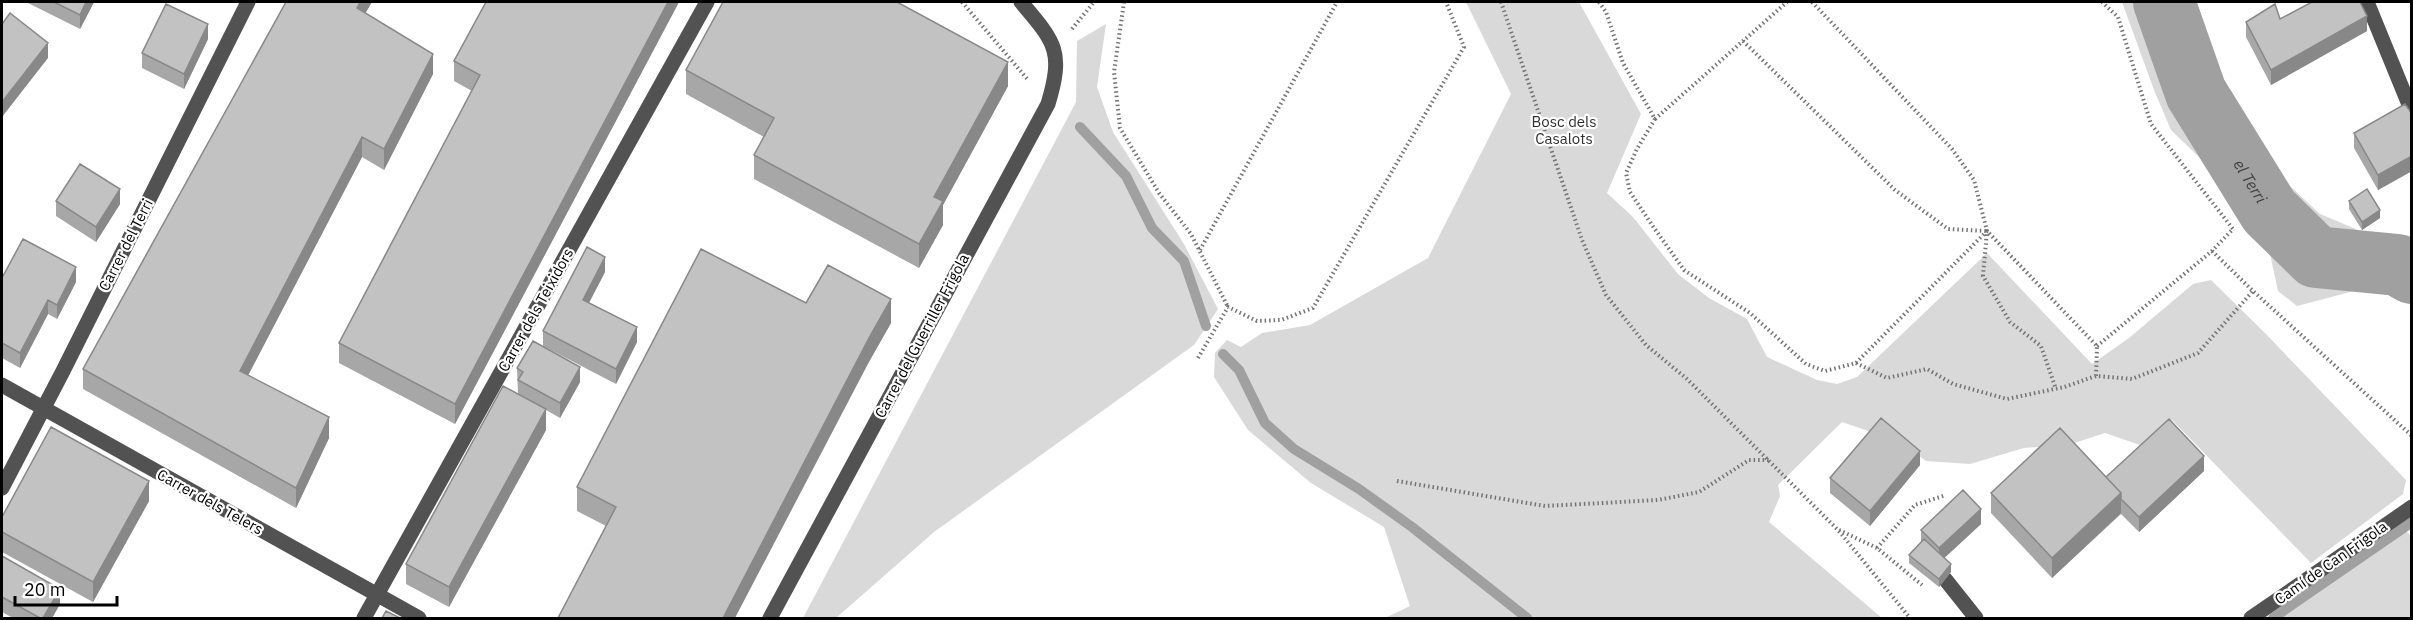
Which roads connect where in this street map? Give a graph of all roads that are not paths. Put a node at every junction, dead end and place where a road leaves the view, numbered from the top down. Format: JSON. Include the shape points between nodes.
{"nodes":[{"id":1,"x":248,"y":2,"type":"edge"},
{"id":2,"x":707,"y":2,"type":"edge"},
{"id":3,"x":1021,"y":2,"type":"edge"},
{"id":4,"x":2367,"y":2,"type":"edge"},
{"id":5,"x":2412,"y":112,"type":"edge"},
{"id":6,"x":2,"y":386,"type":"edge"},
{"id":7,"x":44,"y":408,"type":"junction"},
{"id":8,"x":2,"y":488,"type":"edge"},
{"id":9,"x":2412,"y":507,"type":"edge"},
{"id":10,"x":1945,"y":579,"type":"edge"},
{"id":11,"x":376,"y":595,"type":"junction"},
{"id":12,"x":364,"y":618,"type":"edge"},
{"id":13,"x":419,"y":618,"type":"edge"},
{"id":14,"x":770,"y":618,"type":"edge"},
{"id":15,"x":1976,"y":618,"type":"edge"},
{"id":16,"x":2252,"y":618,"type":"edge"}],
"edges":[{"from":1,"to":7,"type":"street","name":"Carrer del Terri"},
{"from":2,"to":11,"type":"street","name":"Carrer dels Teixidors"},
{"from":3,"to":14,"type":"street","name":"Carrer del Guerriller Frigola","via":[[1055,48],[1055,80],[1048,104]]},
{"from":4,"to":5,"type":"street"},
{"from":6,"to":7,"type":"street","name":"Carrer dels Telers"},
{"from":7,"to":8,"type":"street","name":"Carrer del Terri"},
{"from":7,"to":11,"type":"street","name":"Carrer dels Telers"},
{"from":9,"to":16,"type":"street","name":"Camí de Can Frigola"},
{"from":10,"to":15,"type":"street"},
{"from":11,"to":12,"type":"street","name":"Carrer dels Teixidors"},
{"from":11,"to":13,"type":"street","name":"Carrer dels Telers"}]}
